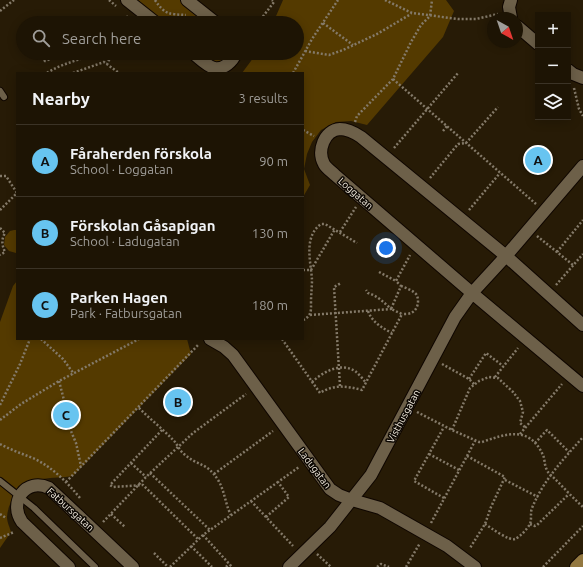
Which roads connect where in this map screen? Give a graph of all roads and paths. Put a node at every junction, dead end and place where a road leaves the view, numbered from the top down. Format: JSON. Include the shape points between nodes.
{"nodes":[{"id":1,"x":14,"y":0,"type":"edge"},
{"id":2,"x":127,"y":0,"type":"edge"},
{"id":3,"x":155,"y":0,"type":"edge"},
{"id":4,"x":187,"y":0,"type":"edge"},
{"id":5,"x":272,"y":0,"type":"edge"},
{"id":6,"x":338,"y":0,"type":"edge"},
{"id":7,"x":385,"y":0,"type":"edge"},
{"id":8,"x":432,"y":0,"type":"edge"},
{"id":9,"x":511,"y":10,"type":"edge"},
{"id":10,"x":0,"y":11,"type":"edge"},
{"id":11,"x":412,"y":13,"type":"junction"},
{"id":12,"x":147,"y":16,"type":"edge"},
{"id":13,"x":190,"y":16,"type":"dead end"},
{"id":14,"x":207,"y":16,"type":"edge"},
{"id":15,"x":263,"y":16,"type":"edge"},
{"id":16,"x":430,"y":16,"type":"junction"},
{"id":17,"x":323,"y":23,"type":"junction"},
{"id":18,"x":523,"y":31,"type":"edge"},
{"id":19,"x":535,"y":41,"type":"edge"},
{"id":20,"x":353,"y":45,"type":"junction"},
{"id":21,"x":306,"y":51,"type":"junction"},
{"id":22,"x":304,"y":54,"type":"edge"},
{"id":23,"x":77,"y":60,"type":"edge"},
{"id":24,"x":109,"y":60,"type":"edge"},
{"id":25,"x":202,"y":60,"type":"edge"},
{"id":26,"x":231,"y":60,"type":"edge"},
{"id":27,"x":301,"y":60,"type":"edge"},
{"id":28,"x":107,"y":64,"type":"junction"},
{"id":29,"x":49,"y":72,"type":"edge"},
{"id":30,"x":77,"y":72,"type":"edge"},
{"id":31,"x":118,"y":72,"type":"edge"},
{"id":32,"x":294,"y":72,"type":"edge"},
{"id":33,"x":458,"y":73,"type":"dead end"},
{"id":34,"x":576,"y":75,"type":"edge"},
{"id":35,"x":393,"y":79,"type":"junction"},
{"id":36,"x":0,"y":91,"type":"edge"},
{"id":37,"x":4,"y":97,"type":"dead end"},
{"id":38,"x":498,"y":107,"type":"dead end"},
{"id":39,"x":427,"y":109,"type":"junction"},
{"id":40,"x":583,"y":116,"type":"edge"},
{"id":41,"x":447,"y":126,"type":"junction"},
{"id":42,"x":351,"y":131,"type":"junction"},
{"id":43,"x":443,"y":132,"type":"dead end"},
{"id":44,"x":466,"y":143,"type":"junction"},
{"id":45,"x":386,"y":158,"type":"junction"},
{"id":46,"x":583,"y":166,"type":"edge"},
{"id":47,"x":500,"y":173,"type":"junction"},
{"id":48,"x":0,"y":176,"type":"edge"},
{"id":49,"x":422,"y":187,"type":"junction"},
{"id":50,"x":16,"y":191,"type":"edge"},
{"id":51,"x":16,"y":194,"type":"edge"},
{"id":52,"x":362,"y":198,"type":"junction"},
{"id":53,"x":0,"y":210,"type":"edge"},
{"id":54,"x":544,"y":211,"type":"junction"},
{"id":55,"x":461,"y":219,"type":"junction"},
{"id":56,"x":583,"y":220,"type":"edge"},
{"id":57,"x":0,"y":228,"type":"edge"},
{"id":58,"x":335,"y":229,"type":"junction"},
{"id":59,"x":529,"y":230,"type":"junction"},
{"id":60,"x":340,"y":232,"type":"junction"},
{"id":61,"x":357,"y":243,"type":"dead end"},
{"id":62,"x":416,"y":245,"type":"junction"},
{"id":63,"x":557,"y":252,"type":"junction"},
{"id":64,"x":583,"y":254,"type":"edge"},
{"id":65,"x":0,"y":255,"type":"edge"},
{"id":66,"x":506,"y":256,"type":"junction"},
{"id":67,"x":573,"y":265,"type":"junction"},
{"id":68,"x":304,"y":270,"type":"edge"},
{"id":69,"x":311,"y":270,"type":"junction"},
{"id":70,"x":379,"y":272,"type":"dead end"},
{"id":71,"x":396,"y":281,"type":"junction"},
{"id":72,"x":341,"y":282,"type":"dead end"},
{"id":73,"x":402,"y":286,"type":"junction"},
{"id":74,"x":366,"y":290,"type":"dead end"},
{"id":75,"x":472,"y":293,"type":"junction"},
{"id":76,"x":548,"y":294,"type":"junction"},
{"id":77,"x":391,"y":309,"type":"junction"},
{"id":78,"x":368,"y":311,"type":"junction"},
{"id":79,"x":335,"y":313,"type":"junction"},
{"id":80,"x":402,"y":314,"type":"junction"},
{"id":81,"x":310,"y":315,"type":"junction"},
{"id":82,"x":304,"y":319,"type":"edge"},
{"id":83,"x":583,"y":325,"type":"edge"},
{"id":84,"x":392,"y":333,"type":"junction"},
{"id":85,"x":526,"y":338,"type":"junction"},
{"id":86,"x":30,"y":340,"type":"edge"},
{"id":87,"x":42,"y":340,"type":"edge"},
{"id":88,"x":137,"y":340,"type":"edge"},
{"id":89,"x":204,"y":340,"type":"edge"},
{"id":90,"x":212,"y":340,"type":"edge"},
{"id":91,"x":283,"y":340,"type":"edge"},
{"id":92,"x":433,"y":359,"type":"junction"},
{"id":93,"x":504,"y":366,"type":"junction"},
{"id":94,"x":339,"y":368,"type":"junction"},
{"id":95,"x":74,"y":374,"type":"junction"},
{"id":96,"x":570,"y":374,"type":"junction"},
{"id":97,"x":495,"y":377,"type":"junction"},
{"id":98,"x":469,"y":379,"type":"junction"},
{"id":99,"x":59,"y":382,"type":"junction"},
{"id":100,"x":312,"y":382,"type":"junction"},
{"id":101,"x":366,"y":383,"type":"junction"},
{"id":102,"x":474,"y":384,"type":"junction"},
{"id":103,"x":340,"y":386,"type":"junction"},
{"id":104,"x":583,"y":386,"type":"edge"},
{"id":105,"x":256,"y":387,"type":"junction"},
{"id":106,"x":0,"y":405,"type":"edge"},
{"id":107,"x":407,"y":407,"type":"junction"},
{"id":108,"x":138,"y":408,"type":"junction"},
{"id":109,"x":0,"y":420,"type":"edge"},
{"id":110,"x":283,"y":423,"type":"junction"},
{"id":111,"x":444,"y":426,"type":"junction"},
{"id":112,"x":526,"y":428,"type":"junction"},
{"id":113,"x":162,"y":430,"type":"junction"},
{"id":114,"x":452,"y":430,"type":"junction"},
{"id":115,"x":520,"y":434,"type":"junction"},
{"id":116,"x":583,"y":436,"type":"edge"},
{"id":117,"x":475,"y":441,"type":"junction"},
{"id":118,"x":535,"y":443,"type":"junction"},
{"id":119,"x":178,"y":447,"type":"junction"},
{"id":120,"x":569,"y":452,"type":"junction"},
{"id":121,"x":429,"y":454,"type":"junction"},
{"id":122,"x":467,"y":456,"type":"junction"},
{"id":123,"x":309,"y":460,"type":"junction"},
{"id":124,"x":131,"y":463,"type":"junction"},
{"id":125,"x":81,"y":466,"type":"junction"},
{"id":126,"x":459,"y":470,"type":"junction"},
{"id":127,"x":150,"y":473,"type":"junction"},
{"id":128,"x":214,"y":474,"type":"junction"},
{"id":129,"x":550,"y":474,"type":"junction"},
{"id":130,"x":146,"y":477,"type":"junction"},
{"id":131,"x":505,"y":480,"type":"junction"},
{"id":132,"x":0,"y":481,"type":"edge"},
{"id":133,"x":66,"y":482,"type":"dead end"},
{"id":134,"x":278,"y":482,"type":"junction"},
{"id":135,"x":138,"y":485,"type":"junction"},
{"id":136,"x":569,"y":494,"type":"junction"},
{"id":137,"x":19,"y":496,"type":"junction"},
{"id":138,"x":538,"y":497,"type":"junction"},
{"id":139,"x":444,"y":498,"type":"junction"},
{"id":140,"x":352,"y":500,"type":"junction"},
{"id":141,"x":251,"y":501,"type":"junction"},
{"id":142,"x":583,"y":507,"type":"edge"},
{"id":143,"x":111,"y":514,"type":"junction"},
{"id":144,"x":231,"y":515,"type":"junction"},
{"id":145,"x":266,"y":517,"type":"junction"},
{"id":146,"x":485,"y":524,"type":"junction"},
{"id":147,"x":530,"y":524,"type":"junction"},
{"id":148,"x":100,"y":525,"type":"dead end"},
{"id":149,"x":583,"y":526,"type":"edge"},
{"id":150,"x":126,"y":527,"type":"dead end"},
{"id":151,"x":210,"y":530,"type":"junction"},
{"id":152,"x":425,"y":533,"type":"junction"},
{"id":153,"x":202,"y":535,"type":"junction"},
{"id":154,"x":198,"y":539,"type":"junction"},
{"id":155,"x":191,"y":546,"type":"junction"},
{"id":156,"x":306,"y":551,"type":"junction"},
{"id":157,"x":154,"y":553,"type":"dead end"},
{"id":158,"x":464,"y":558,"type":"junction"},
{"id":159,"x":583,"y":560,"type":"edge"},
{"id":160,"x":231,"y":566,"type":"edge"},
{"id":161,"x":69,"y":567,"type":"edge"},
{"id":162,"x":95,"y":567,"type":"edge"},
{"id":163,"x":133,"y":567,"type":"edge"},
{"id":164,"x":169,"y":567,"type":"edge"},
{"id":165,"x":212,"y":567,"type":"edge"},
{"id":166,"x":226,"y":567,"type":"edge"},
{"id":167,"x":289,"y":567,"type":"edge"},
{"id":168,"x":330,"y":567,"type":"edge"},
{"id":169,"x":377,"y":567,"type":"edge"},
{"id":170,"x":389,"y":567,"type":"edge"},
{"id":171,"x":406,"y":567,"type":"edge"},
{"id":172,"x":475,"y":567,"type":"edge"},
{"id":173,"x":543,"y":567,"type":"edge"},
{"id":174,"x":576,"y":567,"type":"edge"}],
"edges":[{"from":1,"to":10,"type":"path"},
{"from":2,"to":12,"type":"street"},
{"from":3,"to":13,"type":"path","via":[[161,9],[169,14]]},
{"from":4,"to":14,"type":"street"},
{"from":5,"to":15,"type":"path","via":[[274,2]]},
{"from":6,"to":17,"type":"path"},
{"from":7,"to":11,"type":"path"},
{"from":8,"to":16,"type":"path"},
{"from":9,"to":16,"type":"path","via":[[476,19]]},
{"from":11,"to":16,"type":"path"},
{"from":11,"to":20,"type":"path"},
{"from":16,"to":35,"type":"path","via":[[417,31]]},
{"from":17,"to":20,"type":"path"},
{"from":17,"to":21,"type":"path"},
{"from":18,"to":19,"type":"street"},
{"from":20,"to":21,"type":"path","via":[[329,54]]},
{"from":21,"to":22,"type":"path"},
{"from":23,"to":29,"type":"path"},
{"from":24,"to":28,"type":"path"},
{"from":25,"to":26,"type":"street","via":[[217,68]]},
{"from":27,"to":32,"type":"path"},
{"from":28,"to":30,"type":"path","via":[[104,62]]},
{"from":28,"to":31,"type":"path"},
{"from":33,"to":39,"type":"path"},
{"from":34,"to":40,"type":"path","via":[[574,89]]},
{"from":35,"to":39,"type":"path"},
{"from":35,"to":42,"type":"path","via":[[357,116]]},
{"from":36,"to":37,"type":"lane"},
{"from":38,"to":44,"type":"path"},
{"from":39,"to":41,"type":"path"},
{"from":39,"to":45,"type":"path"},
{"from":41,"to":43,"type":"path"},
{"from":41,"to":44,"type":"path"},
{"from":42,"to":45,"type":"street"},
{"from":42,"to":52,"type":"street","name":"Loggatan","via":[[340,129],[332,132],[324,140],[321,150],[324,164]]},
{"from":44,"to":47,"type":"path"},
{"from":44,"to":49,"type":"path","via":[[458,144]]},
{"from":45,"to":49,"type":"street"},
{"from":46,"to":54,"type":"street"},
{"from":47,"to":54,"type":"path"},
{"from":47,"to":55,"type":"path"},
{"from":48,"to":50,"type":"path","via":[[6,176]]},
{"from":49,"to":55,"type":"street"},
{"from":51,"to":53,"type":"path"},
{"from":52,"to":60,"type":"path"},
{"from":52,"to":62,"type":"street","name":"Loggatan"},
{"from":54,"to":59,"type":"street"},
{"from":55,"to":66,"type":"street"},
{"from":56,"to":63,"type":"path"},
{"from":57,"to":65,"type":"path","via":[[5,234],[2,238],[5,252]]},
{"from":58,"to":60,"type":"path"},
{"from":58,"to":69,"type":"path"},
{"from":58,"to":69,"type":"path","via":[[323,223],[316,228],[310,246]]},
{"from":59,"to":63,"type":"path"},
{"from":59,"to":66,"type":"street"},
{"from":60,"to":61,"type":"path"},
{"from":62,"to":71,"type":"path"},
{"from":62,"to":75,"type":"street","name":"Loggatan"},
{"from":63,"to":67,"type":"path"},
{"from":64,"to":67,"type":"path"},
{"from":66,"to":75,"type":"street","name":"Visthusgatan"},
{"from":66,"to":76,"type":"street"},
{"from":67,"to":76,"type":"path"},
{"from":68,"to":69,"type":"path"},
{"from":69,"to":81,"type":"path"},
{"from":70,"to":71,"type":"path"},
{"from":71,"to":73,"type":"path"},
{"from":72,"to":79,"type":"path","via":[[334,287]]},
{"from":73,"to":77,"type":"path"},
{"from":73,"to":80,"type":"path","via":[[416,295],[418,302],[415,311]]},
{"from":74,"to":77,"type":"path"},
{"from":75,"to":85,"type":"street","name":"Loggatan"},
{"from":75,"to":92,"type":"street","name":"Visthusgatan"},
{"from":76,"to":83,"type":"street"},
{"from":77,"to":78,"type":"path"},
{"from":77,"to":80,"type":"path"},
{"from":78,"to":79,"type":"path"},
{"from":78,"to":84,"type":"path","via":[[370,317]]},
{"from":79,"to":81,"type":"path"},
{"from":79,"to":94,"type":"path"},
{"from":80,"to":84,"type":"path"},
{"from":81,"to":82,"type":"path"},
{"from":84,"to":101,"type":"path"},
{"from":85,"to":93,"type":"path"},
{"from":85,"to":96,"type":"street","name":"Loggatan"},
{"from":86,"to":106,"type":"path"},
{"from":87,"to":95,"type":"path","via":[[63,359]]},
{"from":88,"to":95,"type":"path"},
{"from":89,"to":108,"type":"path"},
{"from":90,"to":105,"type":"street","name":"Ladugatan","via":[[224,346],[233,355]]},
{"from":91,"to":100,"type":"path"},
{"from":92,"to":98,"type":"path"},
{"from":92,"to":107,"type":"street","name":"Visthusgatan"},
{"from":93,"to":97,"type":"path"},
{"from":93,"to":98,"type":"path","via":[[486,353]]},
{"from":94,"to":100,"type":"path","via":[[326,370]]},
{"from":94,"to":101,"type":"path","via":[[355,371]]},
{"from":94,"to":103,"type":"path"},
{"from":95,"to":99,"type":"path"},
{"from":96,"to":104,"type":"street","name":"Loggatan"},
{"from":96,"to":112,"type":"path"},
{"from":97,"to":102,"type":"path","via":[[485,378]]},
{"from":97,"to":112,"type":"path","via":[[520,401],[523,412],[520,423]]},
{"from":98,"to":102,"type":"path"},
{"from":99,"to":109,"type":"path","via":[[21,404]]},
{"from":99,"to":125,"type":"path","via":[[66,419],[76,443]]},
{"from":100,"to":103,"type":"path","via":[[320,393]]},
{"from":101,"to":103,"type":"path","via":[[362,390]]},
{"from":102,"to":114,"type":"path","via":[[466,394]]},
{"from":105,"to":110,"type":"street","name":"Ladugatan"},
{"from":105,"to":119,"type":"path","via":[[192,433]]},
{"from":107,"to":111,"type":"path"},
{"from":107,"to":140,"type":"street","name":"Visthusgatan","via":[[371,475]]},
{"from":108,"to":113,"type":"path"},
{"from":108,"to":125,"type":"path"},
{"from":110,"to":123,"type":"street","name":"Ladugatan"},
{"from":110,"to":128,"type":"path"},
{"from":111,"to":114,"type":"path"},
{"from":111,"to":121,"type":"path"},
{"from":112,"to":115,"type":"path"},
{"from":113,"to":119,"type":"path"},
{"from":113,"to":124,"type":"path"},
{"from":114,"to":117,"type":"path"},
{"from":115,"to":117,"type":"path","via":[[504,435],[482,442]]},
{"from":115,"to":118,"type":"path"},
{"from":116,"to":120,"type":"path"},
{"from":117,"to":122,"type":"path"},
{"from":118,"to":120,"type":"path","via":[[547,430]]},
{"from":118,"to":129,"type":"path"},
{"from":119,"to":127,"type":"path"},
{"from":119,"to":128,"type":"path","via":[[189,458],[207,467]]},
{"from":120,"to":129,"type":"path"},
{"from":121,"to":126,"type":"path"},
{"from":121,"to":139,"type":"path","via":[[414,481]]},
{"from":122,"to":126,"type":"path"},
{"from":122,"to":131,"type":"path","via":[[505,477]]},
{"from":123,"to":134,"type":"path"},
{"from":123,"to":140,"type":"street","name":"Ladugatan","via":[[330,489]]},
{"from":124,"to":130,"type":"path"},
{"from":124,"to":135,"type":"path","via":[[110,485]]},
{"from":125,"to":133,"type":"path"},
{"from":126,"to":139,"type":"path"},
{"from":127,"to":130,"type":"path"},
{"from":127,"to":151,"type":"path"},
{"from":128,"to":144,"type":"path","via":[[223,489],[226,507]]},
{"from":129,"to":136,"type":"path"},
{"from":129,"to":138,"type":"path"},
{"from":130,"to":135,"type":"path"},
{"from":131,"to":138,"type":"path"},
{"from":131,"to":146,"type":"path"},
{"from":132,"to":137,"type":"lane"},
{"from":134,"to":141,"type":"path"},
{"from":134,"to":145,"type":"path","via":[[289,497]]},
{"from":135,"to":143,"type":"path"},
{"from":135,"to":154,"type":"path","via":[[143,485]]},
{"from":136,"to":142,"type":"path"},
{"from":136,"to":147,"type":"path","via":[[538,525]]},
{"from":137,"to":161,"type":"street","via":[[16,511],[22,522]]},
{"from":137,"to":162,"type":"lane"},
{"from":137,"to":163,"type":"street","name":"Fatbursgatan","via":[[30,487],[44,485],[49,488]]},
{"from":138,"to":147,"type":"path","via":[[532,510]]},
{"from":139,"to":152,"type":"path"},
{"from":140,"to":152,"type":"street","name":"Ladugatan","via":[[380,508]]},
{"from":140,"to":156,"type":"street","name":"Visthusgatan"},
{"from":141,"to":144,"type":"path"},
{"from":141,"to":145,"type":"path"},
{"from":143,"to":148,"type":"path"},
{"from":143,"to":150,"type":"path"},
{"from":144,"to":151,"type":"path"},
{"from":145,"to":156,"type":"path"},
{"from":146,"to":147,"type":"path","via":[[513,539],[520,536]]},
{"from":146,"to":158,"type":"path"},
{"from":149,"to":173,"type":"path"},
{"from":151,"to":153,"type":"path"},
{"from":152,"to":158,"type":"street","name":"Ladugatan"},
{"from":152,"to":171,"type":"path"},
{"from":153,"to":154,"type":"path"},
{"from":153,"to":160,"type":"path"},
{"from":154,"to":155,"type":"path"},
{"from":155,"to":164,"type":"path"},
{"from":155,"to":165,"type":"path"},
{"from":156,"to":167,"type":"street","name":"Visthusgatan"},
{"from":156,"to":168,"type":"path"},
{"from":157,"to":164,"type":"path"},
{"from":158,"to":172,"type":"street","name":"Ladugatan"},
{"from":159,"to":174,"type":"street"},
{"from":160,"to":166,"type":"path"},
{"from":169,"to":170,"type":"path","via":[[381,564]]}]}
